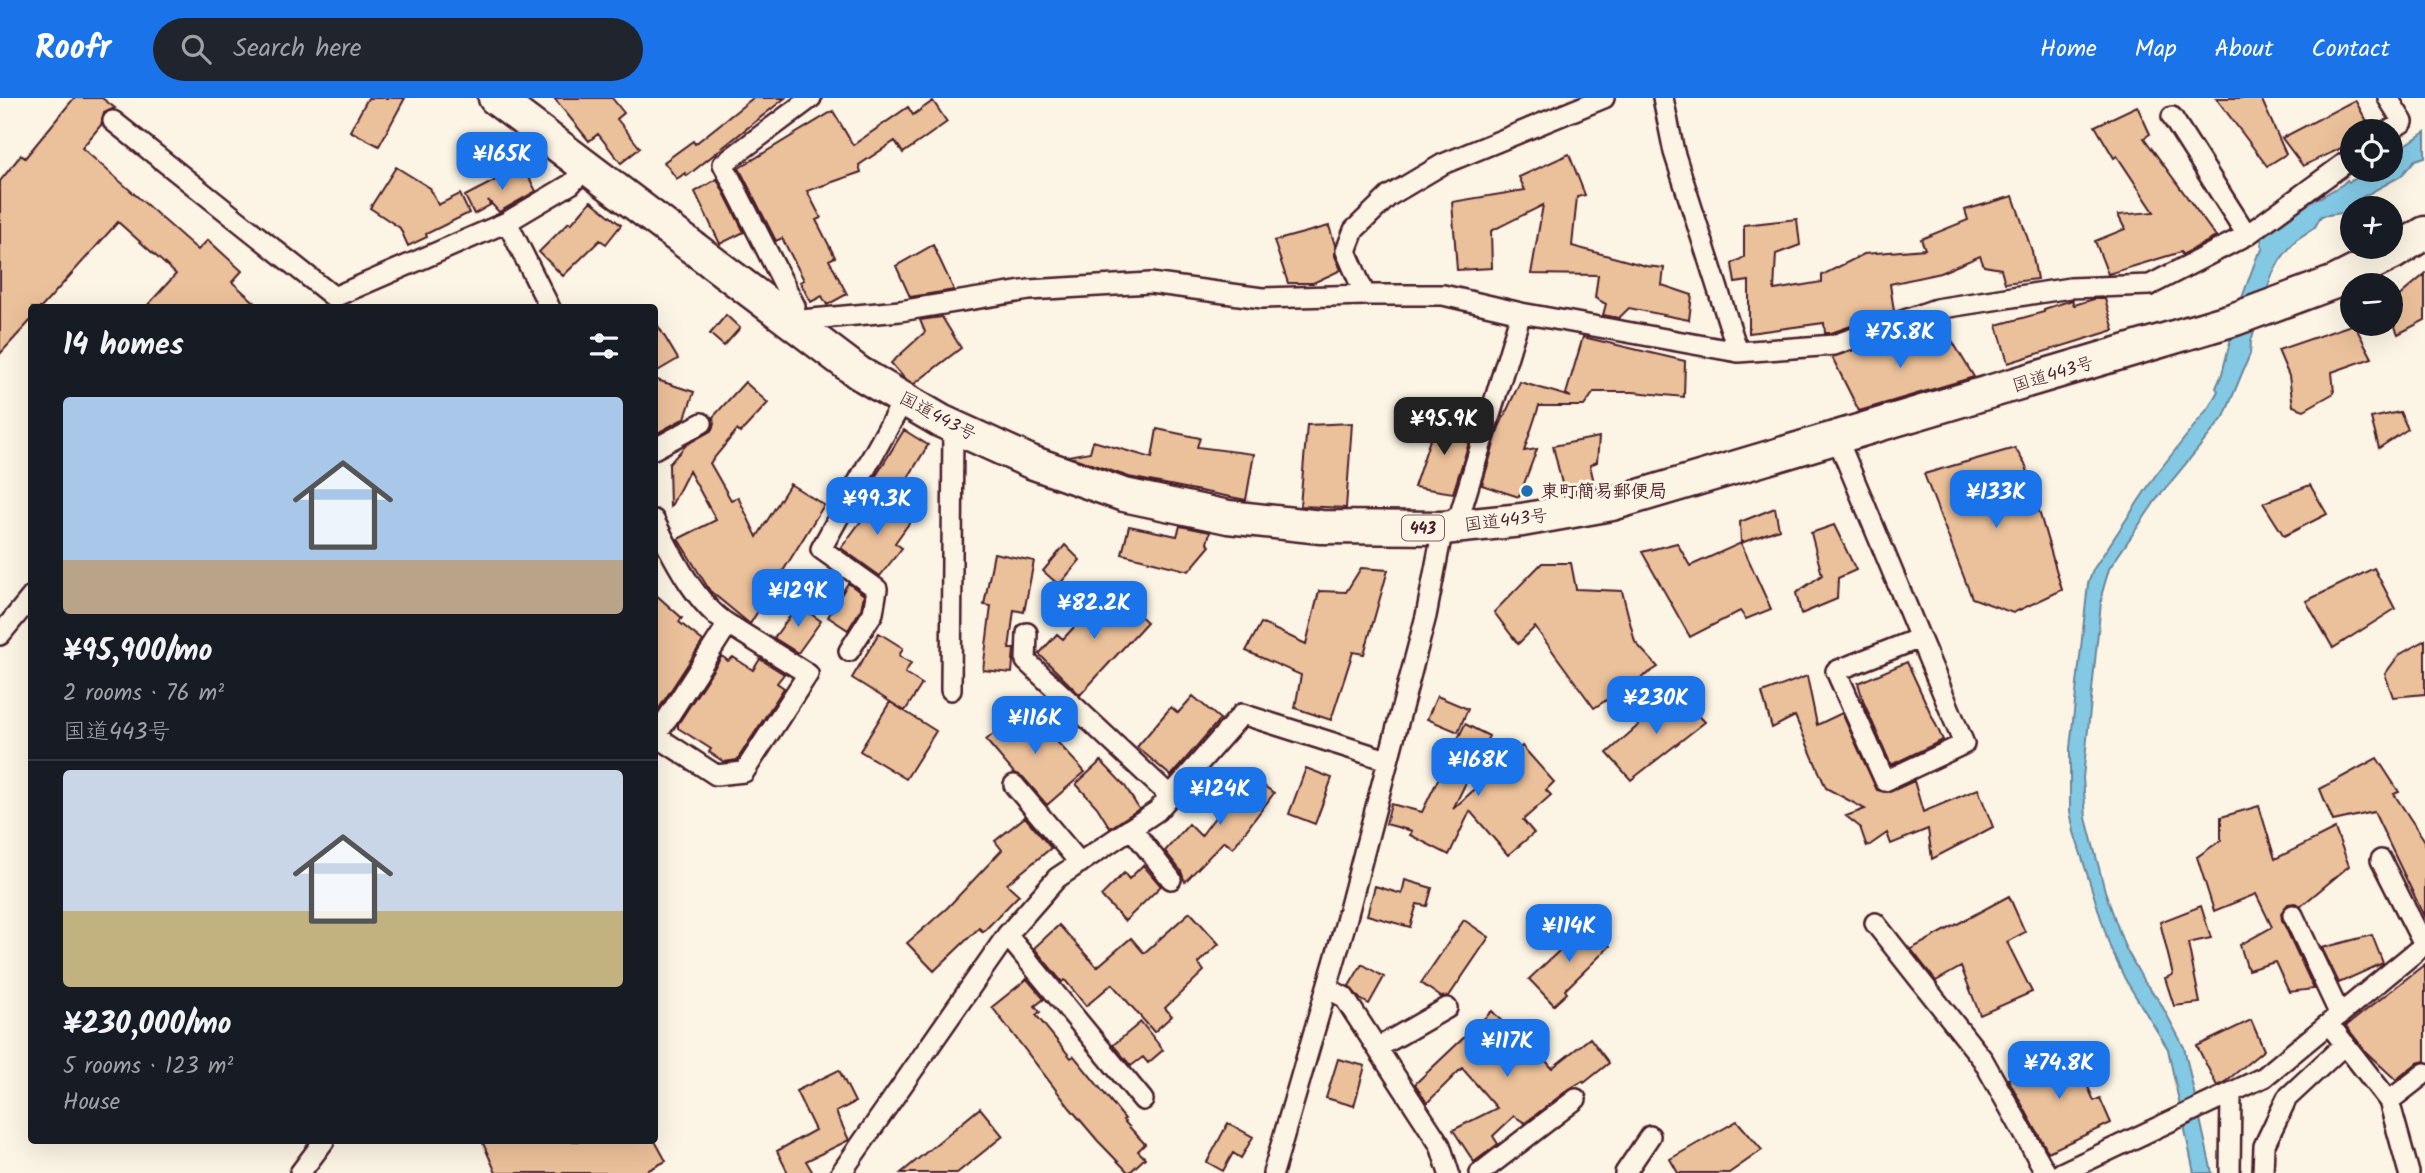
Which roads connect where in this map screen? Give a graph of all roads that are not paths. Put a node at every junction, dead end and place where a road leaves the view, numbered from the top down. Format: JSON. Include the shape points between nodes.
{"nodes":[{"id":1,"x":495,"y":98,"type":"edge"},
{"id":2,"x":811,"y":98,"type":"edge"},
{"id":3,"x":1604,"y":98,"type":"edge"},
{"id":4,"x":1663,"y":98,"type":"edge"},
{"id":5,"x":2388,"y":98,"type":"edge"},
{"id":6,"x":2172,"y":117,"type":"dead end"},
{"id":7,"x":2402,"y":119,"type":"edge"},
{"id":8,"x":113,"y":121,"type":"dead end"},
{"id":9,"x":587,"y":167,"type":"junction"},
{"id":10,"x":2340,"y":167,"type":"edge"},
{"id":11,"x":507,"y":222,"type":"junction"},
{"id":12,"x":2425,"y":233,"type":"edge"},
{"id":13,"x":2247,"y":235,"type":"junction"},
{"id":14,"x":1366,"y":295,"type":"junction"},
{"id":15,"x":548,"y":304,"type":"edge"},
{"id":16,"x":1521,"y":313,"type":"junction"},
{"id":17,"x":790,"y":321,"type":"junction"},
{"id":18,"x":1738,"y":352,"type":"junction"},
{"id":19,"x":904,"y":399,"type":"junction"},
{"id":20,"x":702,"y":423,"type":"dead end"},
{"id":21,"x":953,"y":427,"type":"junction"},
{"id":22,"x":1837,"y":439,"type":"junction"},
{"id":23,"x":658,"y":447,"type":"edge"},
{"id":24,"x":658,"y":528,"type":"edge"},
{"id":25,"x":1443,"y":528,"type":"junction"},
{"id":26,"x":28,"y":601,"type":"edge"},
{"id":27,"x":727,"y":624,"type":"junction"},
{"id":28,"x":1027,"y":633,"type":"dead end"},
{"id":29,"x":0,"y":635,"type":"edge"},
{"id":30,"x":1920,"y":638,"type":"junction"},
{"id":31,"x":849,"y":651,"type":"dead end"},
{"id":32,"x":951,"y":690,"type":"dead end"},
{"id":33,"x":658,"y":733,"type":"edge"},
{"id":34,"x":658,"y":737,"type":"edge"},
{"id":35,"x":1387,"y":761,"type":"junction"},
{"id":36,"x":1014,"y":785,"type":"dead end"},
{"id":37,"x":1170,"y":796,"type":"junction"},
{"id":38,"x":1131,"y":828,"type":"junction"},
{"id":39,"x":2381,"y":860,"type":"dead end"},
{"id":40,"x":1080,"y":863,"type":"junction"},
{"id":41,"x":1171,"y":879,"type":"dead end"},
{"id":42,"x":2293,"y":915,"type":"dead end"},
{"id":43,"x":1875,"y":923,"type":"dead end"},
{"id":44,"x":1007,"y":935,"type":"junction"},
{"id":45,"x":2425,"y":945,"type":"edge"},
{"id":46,"x":1327,"y":989,"type":"junction"},
{"id":47,"x":1447,"y":1008,"type":"dead end"},
{"id":48,"x":2335,"y":1020,"type":"junction"},
{"id":49,"x":2345,"y":1044,"type":"junction"},
{"id":50,"x":1377,"y":1048,"type":"junction"},
{"id":51,"x":2425,"y":1073,"type":"edge"},
{"id":52,"x":2231,"y":1093,"type":"junction"},
{"id":53,"x":1576,"y":1099,"type":"dead end"},
{"id":54,"x":1143,"y":1100,"type":"dead end"},
{"id":55,"x":2389,"y":1101,"type":"junction"},
{"id":56,"x":1650,"y":1136,"type":"dead end"},
{"id":57,"x":322,"y":1144,"type":"edge"},
{"id":58,"x":300,"y":1173,"type":"edge"},
{"id":59,"x":841,"y":1173,"type":"edge"},
{"id":60,"x":1273,"y":1173,"type":"edge"},
{"id":61,"x":1449,"y":1173,"type":"edge"},
{"id":62,"x":1480,"y":1173,"type":"edge"},
{"id":63,"x":1625,"y":1173,"type":"edge"},
{"id":64,"x":2046,"y":1173,"type":"edge"},
{"id":65,"x":2060,"y":1173,"type":"edge"},
{"id":66,"x":2230,"y":1173,"type":"edge"},
{"id":67,"x":2263,"y":1173,"type":"edge"},
{"id":68,"x":2410,"y":1173,"type":"edge"}],
"edges":[{"from":1,"to":9,"type":"highway","name":"国道443号","number":"443"},
{"from":2,"to":17,"type":"street","via":[[723,164],[794,306]]},
{"from":3,"to":14,"type":"street","via":[[1443,164],[1389,196],[1354,230],[1346,251]]},
{"from":4,"to":18,"type":"street","via":[[1674,152]]},
{"from":5,"to":7,"type":"street"},
{"from":6,"to":13,"type":"street"},
{"from":8,"to":11,"type":"street","via":[[334,297]]},
{"from":9,"to":11,"type":"street","via":[[570,184]]},
{"from":9,"to":17,"type":"highway","name":"国道443号","number":"443"},
{"from":10,"to":13,"type":"street"},
{"from":11,"to":15,"type":"street"},
{"from":12,"to":22,"type":"highway","name":"国道443号","number":"443","via":[[2334,282],[2235,319]]},
{"from":13,"to":18,"type":"street","via":[[2150,285],[2070,288],[1948,307],[1834,345]]},
{"from":14,"to":16,"type":"street","via":[[1443,295]]},
{"from":14,"to":17,"type":"street","via":[[1262,298],[1150,283],[1029,290],[900,311]]},
{"from":16,"to":18,"type":"street"},
{"from":16,"to":25,"type":"street","via":[[1460,514]]},
{"from":17,"to":19,"type":"highway","name":"国道443号","number":"443","via":[[859,373]]},
{"from":19,"to":21,"type":"highway","name":"国道443号","number":"443"},
{"from":19,"to":31,"type":"street","via":[[821,550],[877,589],[873,613]]},
{"from":20,"to":23,"type":"street"},
{"from":21,"to":25,"type":"highway","name":"国道443号","number":"443","via":[[1031,462],[1124,495],[1228,517],[1321,527]]},
{"from":21,"to":32,"type":"street"},
{"from":22,"to":25,"type":"highway","name":"国道443号","number":"443","via":[[1612,505]]},
{"from":22,"to":30,"type":"street"},
{"from":24,"to":27,"type":"street","via":[[676,564],[715,616]]},
{"from":25,"to":35,"type":"street","via":[[1426,616]]},
{"from":26,"to":29,"type":"street"},
{"from":27,"to":33,"type":"street"},
{"from":27,"to":34,"type":"street","via":[[808,674],[744,772],[716,775]]},
{"from":28,"to":37,"type":"street","via":[[1026,661]]},
{"from":30,"to":30,"type":"street","via":[[1964,744],[1885,781],[1836,671]]},
{"from":35,"to":37,"type":"street","via":[[1242,715]]},
{"from":35,"to":46,"type":"street"},
{"from":36,"to":40,"type":"street"},
{"from":37,"to":38,"type":"street"},
{"from":38,"to":40,"type":"street"},
{"from":38,"to":41,"type":"street"},
{"from":39,"to":45,"type":"street"},
{"from":40,"to":44,"type":"street","via":[[1057,878]]},
{"from":42,"to":48,"type":"street"},
{"from":43,"to":64,"type":"street","via":[[1983,1060]]},
{"from":44,"to":54,"type":"street"},
{"from":44,"to":59,"type":"street"},
{"from":45,"to":48,"type":"street"},
{"from":46,"to":50,"type":"street","via":[[1344,997]]},
{"from":46,"to":60,"type":"street"},
{"from":47,"to":50,"type":"street"},
{"from":48,"to":49,"type":"street"},
{"from":48,"to":52,"type":"street","via":[[2264,1077]]},
{"from":49,"to":55,"type":"street"},
{"from":49,"to":67,"type":"street","via":[[2287,1098],[2264,1146]]},
{"from":50,"to":61,"type":"street","via":[[1440,1145]]},
{"from":51,"to":55,"type":"street"},
{"from":52,"to":65,"type":"street"},
{"from":52,"to":66,"type":"street"},
{"from":53,"to":62,"type":"street"},
{"from":55,"to":68,"type":"street"},
{"from":56,"to":63,"type":"street"},
{"from":57,"to":58,"type":"street"}]}
